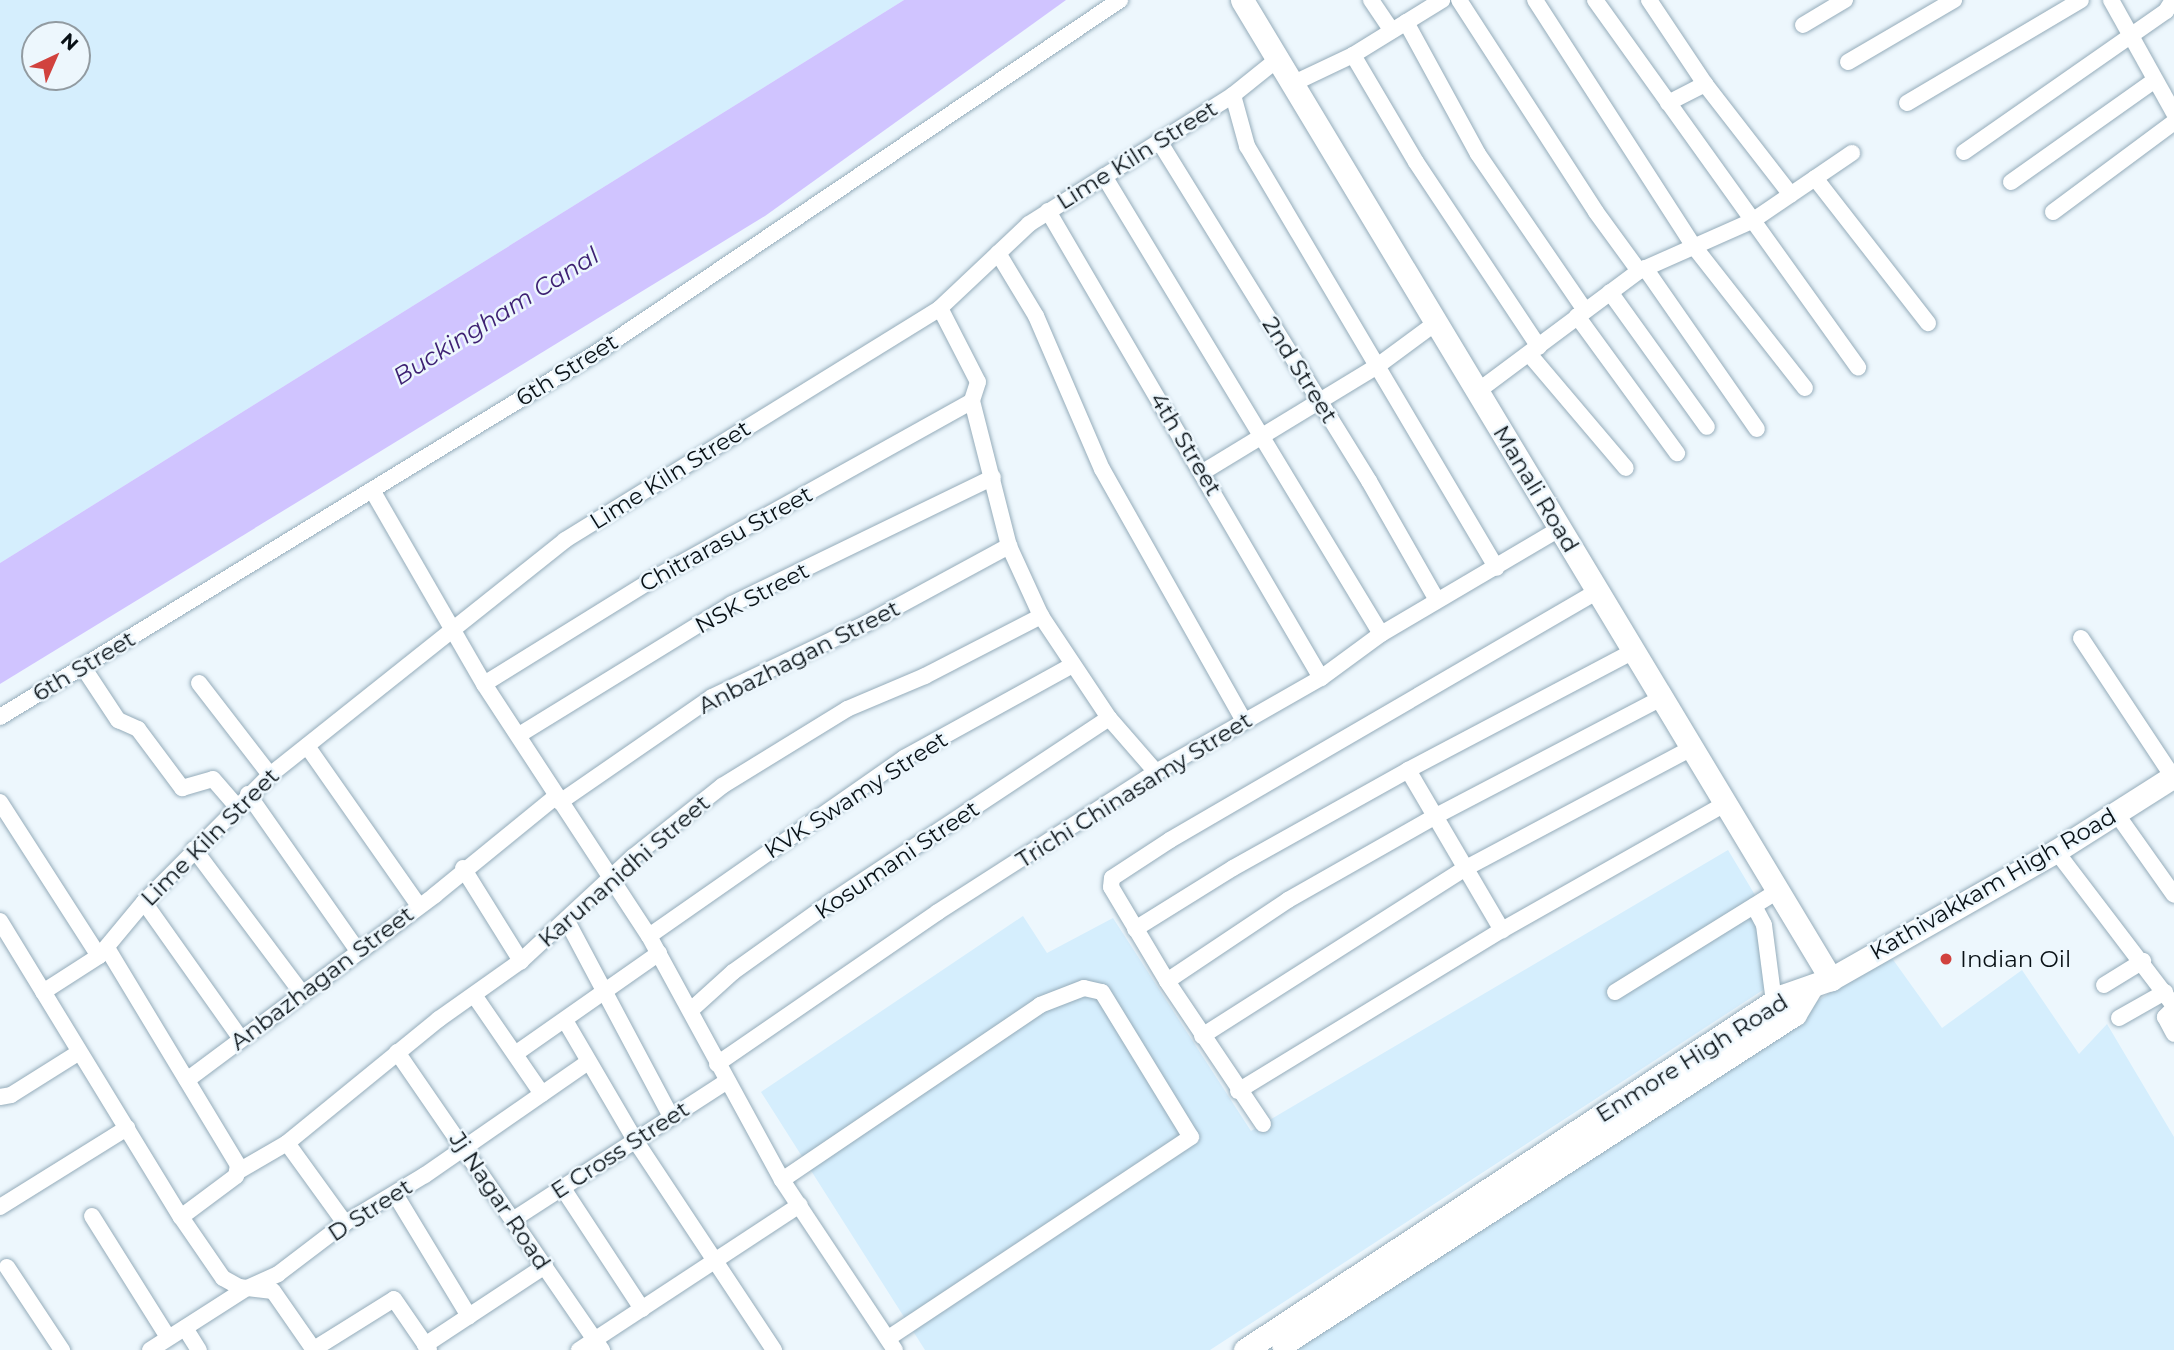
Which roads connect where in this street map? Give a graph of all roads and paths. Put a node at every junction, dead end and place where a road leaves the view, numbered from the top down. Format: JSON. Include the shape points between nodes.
{"nodes":[{"id":1,"x":1120,"y":0,"type":"edge"},
{"id":2,"x":1242,"y":0,"type":"edge"},
{"id":3,"x":1442,"y":0,"type":"edge"},
{"id":4,"x":1459,"y":0,"type":"edge"},
{"id":5,"x":1535,"y":0,"type":"edge"},
{"id":6,"x":1595,"y":0,"type":"edge"},
{"id":7,"x":1648,"y":0,"type":"edge"},
{"id":8,"x":1846,"y":0,"type":"edge"},
{"id":9,"x":1954,"y":0,"type":"edge"},
{"id":10,"x":2081,"y":0,"type":"edge"},
{"id":11,"x":2111,"y":0,"type":"edge"},
{"id":12,"x":2173,"y":1,"type":"edge"},
{"id":13,"x":1376,"y":2,"type":"edge"},
{"id":14,"x":1803,"y":25,"type":"dead end"},
{"id":15,"x":1399,"y":26,"type":"junction"},
{"id":16,"x":2131,"y":36,"type":"junction"},
{"id":17,"x":1353,"y":55,"type":"junction"},
{"id":18,"x":1279,"y":58,"type":"junction"},
{"id":19,"x":1848,"y":62,"type":"dead end"},
{"id":20,"x":2155,"y":80,"type":"junction"},
{"id":21,"x":1294,"y":83,"type":"junction"},
{"id":22,"x":1705,"y":83,"type":"junction"},
{"id":23,"x":1233,"y":95,"type":"junction"},
{"id":24,"x":1668,"y":103,"type":"junction"},
{"id":25,"x":1907,"y":103,"type":"dead end"},
{"id":26,"x":2174,"y":113,"type":"edge"},
{"id":27,"x":2174,"y":122,"type":"edge"},
{"id":28,"x":1159,"y":141,"type":"junction"},
{"id":29,"x":1964,"y":152,"type":"dead end"},
{"id":30,"x":1852,"y":153,"type":"dead end"},
{"id":31,"x":1104,"y":176,"type":"junction"},
{"id":32,"x":1815,"y":178,"type":"junction"},
{"id":33,"x":2011,"y":182,"type":"dead end"},
{"id":34,"x":1791,"y":195,"type":"junction"},
{"id":35,"x":1048,"y":211,"type":"junction"},
{"id":36,"x":2053,"y":212,"type":"dead end"},
{"id":37,"x":1752,"y":221,"type":"junction"},
{"id":38,"x":1692,"y":244,"type":"junction"},
{"id":39,"x":998,"y":253,"type":"junction"},
{"id":40,"x":1642,"y":269,"type":"junction"},
{"id":41,"x":1610,"y":292,"type":"junction"},
{"id":42,"x":940,"y":308,"type":"junction"},
{"id":43,"x":1581,"y":313,"type":"junction"},
{"id":44,"x":1437,"y":322,"type":"junction"},
{"id":45,"x":1928,"y":323,"type":"dead end"},
{"id":46,"x":1535,"y":351,"type":"junction"},
{"id":47,"x":1376,"y":367,"type":"junction"},
{"id":48,"x":1858,"y":367,"type":"dead end"},
{"id":49,"x":1805,"y":388,"type":"dead end"},
{"id":50,"x":1478,"y":391,"type":"junction"},
{"id":51,"x":972,"y":401,"type":"junction"},
{"id":52,"x":1319,"y":401,"type":"junction"},
{"id":53,"x":1707,"y":427,"type":"dead end"},
{"id":54,"x":1757,"y":429,"type":"dead end"},
{"id":55,"x":1260,"y":438,"type":"junction"},
{"id":56,"x":1677,"y":453,"type":"dead end"},
{"id":57,"x":1626,"y":468,"type":"dead end"},
{"id":58,"x":1203,"y":472,"type":"junction"},
{"id":59,"x":993,"y":477,"type":"junction"},
{"id":60,"x":372,"y":490,"type":"junction"},
{"id":61,"x":1559,"y":529,"type":"junction"},
{"id":62,"x":1009,"y":546,"type":"junction"},
{"id":63,"x":1497,"y":568,"type":"junction"},
{"id":64,"x":1598,"y":591,"type":"junction"},
{"id":65,"x":1437,"y":600,"type":"junction"},
{"id":66,"x":1041,"y":616,"type":"junction"},
{"id":67,"x":453,"y":633,"type":"junction"},
{"id":68,"x":1381,"y":634,"type":"junction"},
{"id":69,"x":2081,"y":638,"type":"dead end"},
{"id":70,"x":1634,"y":651,"type":"junction"},
{"id":71,"x":1071,"y":666,"type":"junction"},
{"id":72,"x":83,"y":667,"type":"junction"},
{"id":73,"x":1321,"y":677,"type":"junction"},
{"id":74,"x":199,"y":683,"type":"dead end"},
{"id":75,"x":484,"y":684,"type":"junction"},
{"id":76,"x":1662,"y":698,"type":"junction"},
{"id":77,"x":0,"y":717,"type":"edge"},
{"id":78,"x":1109,"y":718,"type":"junction"},
{"id":79,"x":1244,"y":721,"type":"junction"},
{"id":80,"x":520,"y":735,"type":"junction"},
{"id":81,"x":307,"y":746,"type":"junction"},
{"id":82,"x":1692,"y":748,"type":"junction"},
{"id":83,"x":1408,"y":770,"type":"junction"},
{"id":84,"x":1156,"y":772,"type":"junction"},
{"id":85,"x":270,"y":775,"type":"junction"},
{"id":86,"x":2173,"y":776,"type":"edge"},
{"id":87,"x":242,"y":799,"type":"junction"},
{"id":88,"x":558,"y":799,"type":"junction"},
{"id":89,"x":0,"y":802,"type":"edge"},
{"id":90,"x":1725,"y":804,"type":"junction"},
{"id":91,"x":2116,"y":813,"type":"junction"},
{"id":92,"x":1434,"y":817,"type":"junction"},
{"id":93,"x":194,"y":849,"type":"junction"},
{"id":94,"x":2056,"y":851,"type":"junction"},
{"id":95,"x":463,"y":868,"type":"junction"},
{"id":96,"x":1466,"y":868,"type":"junction"},
{"id":97,"x":610,"y":878,"type":"junction"},
{"id":98,"x":1778,"y":891,"type":"junction"},
{"id":99,"x":2174,"y":895,"type":"edge"},
{"id":100,"x":144,"y":902,"type":"junction"},
{"id":101,"x":419,"y":906,"type":"junction"},
{"id":102,"x":1754,"y":906,"type":"junction"},
{"id":103,"x":566,"y":921,"type":"junction"},
{"id":104,"x":1,"y":923,"type":"edge"},
{"id":105,"x":1135,"y":929,"type":"junction"},
{"id":106,"x":1502,"y":930,"type":"junction"},
{"id":107,"x":649,"y":936,"type":"junction"},
{"id":108,"x":358,"y":951,"type":"junction"},
{"id":109,"x":103,"y":952,"type":"junction"},
{"id":110,"x":659,"y":953,"type":"junction"},
{"id":111,"x":521,"y":961,"type":"junction"},
{"id":112,"x":2143,"y":961,"type":"junction"},
{"id":113,"x":1831,"y":979,"type":"junction"},
{"id":114,"x":1167,"y":981,"type":"junction"},
{"id":115,"x":2105,"y":985,"type":"dead end"},
{"id":116,"x":605,"y":988,"type":"junction"},
{"id":117,"x":1810,"y":989,"type":"junction"},
{"id":118,"x":43,"y":992,"type":"junction"},
{"id":119,"x":302,"y":992,"type":"junction"},
{"id":120,"x":1615,"y":992,"type":"dead end"},
{"id":121,"x":474,"y":995,"type":"junction"},
{"id":122,"x":1774,"y":1002,"type":"junction"},
{"id":123,"x":2171,"y":1002,"type":"edge"},
{"id":124,"x":691,"y":1010,"type":"junction"},
{"id":125,"x":2119,"y":1018,"type":"dead end"},
{"id":126,"x":566,"y":1022,"type":"junction"},
{"id":127,"x":2174,"y":1034,"type":"edge"},
{"id":128,"x":1202,"y":1036,"type":"junction"},
{"id":129,"x":241,"y":1039,"type":"junction"},
{"id":130,"x":397,"y":1052,"type":"junction"},
{"id":131,"x":78,"y":1053,"type":"junction"},
{"id":132,"x":515,"y":1054,"type":"junction"},
{"id":133,"x":587,"y":1063,"type":"junction"},
{"id":134,"x":717,"y":1063,"type":"junction"},
{"id":135,"x":187,"y":1080,"type":"junction"},
{"id":136,"x":726,"y":1082,"type":"junction"},
{"id":137,"x":1238,"y":1091,"type":"junction"},
{"id":138,"x":542,"y":1094,"type":"junction"},
{"id":139,"x":0,"y":1097,"type":"edge"},
{"id":140,"x":671,"y":1117,"type":"junction"},
{"id":141,"x":1263,"y":1124,"type":"dead end"},
{"id":142,"x":127,"y":1128,"type":"junction"},
{"id":143,"x":635,"y":1140,"type":"junction"},
{"id":144,"x":287,"y":1143,"type":"junction"},
{"id":145,"x":464,"y":1147,"type":"junction"},
{"id":146,"x":237,"y":1172,"type":"junction"},
{"id":147,"x":782,"y":1180,"type":"junction"},
{"id":148,"x":562,"y":1187,"type":"junction"},
{"id":149,"x":395,"y":1194,"type":"junction"},
{"id":150,"x":1,"y":1204,"type":"edge"},
{"id":151,"x":800,"y":1205,"type":"junction"},
{"id":152,"x":92,"y":1216,"type":"dead end"},
{"id":153,"x":181,"y":1217,"type":"junction"},
{"id":154,"x":514,"y":1219,"type":"junction"},
{"id":155,"x":345,"y":1223,"type":"junction"},
{"id":156,"x":715,"y":1262,"type":"junction"},
{"id":157,"x":545,"y":1266,"type":"junction"},
{"id":158,"x":7,"y":1267,"type":"dead end"},
{"id":159,"x":247,"y":1287,"type":"junction"},
{"id":160,"x":642,"y":1309,"type":"junction"},
{"id":161,"x":469,"y":1316,"type":"junction"},
{"id":162,"x":185,"y":1328,"type":"junction"},
{"id":163,"x":168,"y":1337,"type":"junction"},
{"id":164,"x":891,"y":1344,"type":"edge"},
{"id":165,"x":598,"y":1345,"type":"edge"},
{"id":166,"x":427,"y":1347,"type":"edge"},
{"id":167,"x":62,"y":1350,"type":"edge"},
{"id":168,"x":150,"y":1350,"type":"edge"},
{"id":169,"x":198,"y":1350,"type":"edge"},
{"id":170,"x":314,"y":1350,"type":"edge"},
{"id":171,"x":579,"y":1350,"type":"edge"},
{"id":172,"x":774,"y":1350,"type":"edge"},
{"id":173,"x":1245,"y":1350,"type":"edge"},
{"id":174,"x":1273,"y":1350,"type":"edge"}],
"edges":[{"from":1,"to":60,"type":"street","name":"6th Street","via":[[596,353]]},
{"from":2,"to":18,"type":"main road","name":"Manali Road"},
{"from":3,"to":15,"type":"street"},
{"from":4,"to":40,"type":"street","via":[[1595,212]]},
{"from":5,"to":38,"type":"street"},
{"from":6,"to":24,"type":"street"},
{"from":7,"to":22,"type":"street"},
{"from":8,"to":14,"type":"street"},
{"from":9,"to":19,"type":"street"},
{"from":10,"to":25,"type":"street"},
{"from":11,"to":16,"type":"street"},
{"from":12,"to":16,"type":"street"},
{"from":13,"to":15,"type":"street"},
{"from":15,"to":17,"type":"street"},
{"from":15,"to":43,"type":"street"},
{"from":16,"to":20,"type":"street"},
{"from":16,"to":29,"type":"street"},
{"from":17,"to":21,"type":"street"},
{"from":17,"to":46,"type":"street"},
{"from":18,"to":21,"type":"main road","name":"Manali Road"},
{"from":18,"to":23,"type":"street","name":"Lime Kiln Street"},
{"from":20,"to":26,"type":"street"},
{"from":20,"to":33,"type":"street"},
{"from":21,"to":44,"type":"main road","name":"Manali Road"},
{"from":22,"to":24,"type":"street"},
{"from":22,"to":34,"type":"street"},
{"from":23,"to":28,"type":"street","name":"Lime Kiln Street"},
{"from":23,"to":47,"type":"street","via":[[1247,146]]},
{"from":24,"to":37,"type":"street"},
{"from":27,"to":36,"type":"street"},
{"from":28,"to":31,"type":"street","name":"Lime Kiln Street"},
{"from":28,"to":52,"type":"street","name":"2nd Street"},
{"from":30,"to":32,"type":"street"},
{"from":31,"to":35,"type":"street","name":"Lime Kiln Street"},
{"from":31,"to":55,"type":"street"},
{"from":32,"to":34,"type":"street"},
{"from":32,"to":45,"type":"street"},
{"from":34,"to":37,"type":"street"},
{"from":35,"to":39,"type":"street","name":"Lime Kiln Street"},
{"from":35,"to":58,"type":"street","name":"4th Street"},
{"from":37,"to":38,"type":"street"},
{"from":37,"to":48,"type":"street"},
{"from":38,"to":40,"type":"street"},
{"from":38,"to":49,"type":"street"},
{"from":39,"to":42,"type":"street","name":"Lime Kiln Street"},
{"from":39,"to":79,"type":"street","via":[[1036,316],[1102,469]]},
{"from":40,"to":41,"type":"street"},
{"from":40,"to":54,"type":"street"},
{"from":41,"to":43,"type":"street"},
{"from":41,"to":53,"type":"street"},
{"from":42,"to":51,"type":"street","via":[[978,382]]},
{"from":42,"to":67,"type":"street","name":"Lime Kiln Street","via":[[565,540]]},
{"from":43,"to":46,"type":"street"},
{"from":43,"to":56,"type":"street"},
{"from":44,"to":47,"type":"street"},
{"from":44,"to":50,"type":"main road","name":"Manali Road"},
{"from":46,"to":50,"type":"street"},
{"from":46,"to":57,"type":"street"},
{"from":47,"to":52,"type":"street"},
{"from":47,"to":63,"type":"street"},
{"from":50,"to":61,"type":"main road","name":"Manali Road"},
{"from":51,"to":59,"type":"street"},
{"from":51,"to":75,"type":"street","name":"Chitrarasu Street","via":[[658,576]]},
{"from":52,"to":55,"type":"street"},
{"from":52,"to":65,"type":"street","name":"2nd Street"},
{"from":55,"to":58,"type":"street"},
{"from":55,"to":68,"type":"street"},
{"from":58,"to":73,"type":"street","name":"4th Street"},
{"from":59,"to":62,"type":"street"},
{"from":59,"to":80,"type":"street","name":"NSK Street","via":[[732,604]]},
{"from":60,"to":67,"type":"street"},
{"from":60,"to":72,"type":"street","name":"6th Street"},
{"from":61,"to":63,"type":"street","name":"Trichi Chinasamy Street"},
{"from":61,"to":64,"type":"main road","name":"Manali Road"},
{"from":62,"to":66,"type":"street"},
{"from":62,"to":88,"type":"street","name":"Anbazhagan Street","via":[[867,623],[712,698]]},
{"from":63,"to":65,"type":"street","name":"Trichi Chinasamy Street"},
{"from":64,"to":70,"type":"main road","name":"Manali Road"},
{"from":64,"to":105,"type":"street","via":[[1116,873],[1111,887]]},
{"from":65,"to":68,"type":"street","name":"Trichi Chinasamy Street"},
{"from":66,"to":71,"type":"street"},
{"from":66,"to":97,"type":"street","name":"Karunanidhi Street","via":[[925,676],[847,709],[780,749],[722,786]]},
{"from":67,"to":75,"type":"street"},
{"from":67,"to":81,"type":"street","name":"Lime Kiln Street"},
{"from":68,"to":73,"type":"street","name":"Trichi Chinasamy Street"},
{"from":69,"to":86,"type":"street"},
{"from":70,"to":76,"type":"main road","name":"Manali Road"},
{"from":70,"to":83,"type":"street"},
{"from":71,"to":78,"type":"street"},
{"from":71,"to":107,"type":"street","name":"KVK Swamy Street","via":[[904,758]]},
{"from":72,"to":77,"type":"street","name":"6th Street"},
{"from":72,"to":87,"type":"street","via":[[118,720],[138,729],[182,788],[213,779]]},
{"from":73,"to":79,"type":"street","name":"Trichi Chinasamy Street"},
{"from":74,"to":85,"type":"street"},
{"from":75,"to":80,"type":"street"},
{"from":76,"to":82,"type":"main road","name":"Manali Road"},
{"from":76,"to":92,"type":"street"},
{"from":78,"to":84,"type":"street"},
{"from":78,"to":124,"type":"street","name":"Kosumani Street","via":[[828,904],[733,972]]},
{"from":79,"to":84,"type":"street","name":"Trichi Chinasamy Street"},
{"from":80,"to":88,"type":"street"},
{"from":81,"to":85,"type":"street","name":"Lime Kiln Street"},
{"from":81,"to":101,"type":"street"},
{"from":82,"to":90,"type":"main road","name":"Manali Road"},
{"from":82,"to":96,"type":"street"},
{"from":83,"to":92,"type":"street"},
{"from":83,"to":105,"type":"street","via":[[1233,867]]},
{"from":84,"to":134,"type":"street","name":"Trichi Chinasamy Street","via":[[938,912]]},
{"from":85,"to":87,"type":"street","name":"Lime Kiln Street"},
{"from":86,"to":91,"type":"main road","name":"Kathivakkam High Road"},
{"from":87,"to":93,"type":"street","name":"Lime Kiln Street"},
{"from":87,"to":108,"type":"street"},
{"from":88,"to":95,"type":"street","name":"Anbazhagan Street"},
{"from":88,"to":97,"type":"street"},
{"from":89,"to":109,"type":"street"},
{"from":90,"to":98,"type":"main road","name":"Manali Road"},
{"from":90,"to":106,"type":"street"},
{"from":91,"to":94,"type":"main road","name":"Kathivakkam High Road"},
{"from":91,"to":99,"type":"street"},
{"from":92,"to":96,"type":"street"},
{"from":92,"to":114,"type":"street","via":[[1288,900]]},
{"from":93,"to":100,"type":"street","name":"Lime Kiln Street"},
{"from":93,"to":119,"type":"street"},
{"from":94,"to":112,"type":"street"},
{"from":94,"to":113,"type":"main road","name":"Kathivakkam High Road"},
{"from":95,"to":101,"type":"street","name":"Anbazhagan Street"},
{"from":95,"to":111,"type":"street"},
{"from":96,"to":106,"type":"street"},
{"from":96,"to":128,"type":"street"},
{"from":97,"to":103,"type":"street","name":"Karunanidhi Street"},
{"from":97,"to":107,"type":"street"},
{"from":98,"to":102,"type":"street"},
{"from":98,"to":113,"type":"main road","name":"Manali Road"},
{"from":100,"to":109,"type":"street","name":"Lime Kiln Street"},
{"from":100,"to":129,"type":"street"},
{"from":101,"to":108,"type":"street","name":"Anbazhagan Street"},
{"from":102,"to":120,"type":"street"},
{"from":102,"to":122,"type":"street","via":[[1764,925]]},
{"from":103,"to":111,"type":"street","name":"Karunanidhi Street"},
{"from":103,"to":116,"type":"street"},
{"from":104,"to":118,"type":"street"},
{"from":105,"to":114,"type":"street"},
{"from":106,"to":137,"type":"street"},
{"from":107,"to":110,"type":"street"},
{"from":108,"to":119,"type":"street","name":"Anbazhagan Street"},
{"from":109,"to":118,"type":"street","name":"Lime Kiln Street"},
{"from":109,"to":135,"type":"street"},
{"from":110,"to":116,"type":"street"},
{"from":110,"to":124,"type":"street"},
{"from":111,"to":121,"type":"street","name":"Karunanidhi Street"},
{"from":112,"to":115,"type":"street"},
{"from":112,"to":123,"type":"street"},
{"from":113,"to":117,"type":"main road","name":"Kathivakkam High Road"},
{"from":114,"to":128,"type":"street"},
{"from":116,"to":126,"type":"street"},
{"from":116,"to":140,"type":"street"},
{"from":117,"to":122,"type":"main road","name":"Enmore High Road"},
{"from":117,"to":174,"type":"main road","name":"Enmore High Road","via":[[1795,1014]]},
{"from":118,"to":131,"type":"street"},
{"from":119,"to":129,"type":"street","name":"Anbazhagan Street"},
{"from":121,"to":130,"type":"street","name":"Karunanidhi Street"},
{"from":121,"to":132,"type":"street"},
{"from":122,"to":173,"type":"main road","name":"Enmore High Road"},
{"from":123,"to":125,"type":"street"},
{"from":123,"to":127,"type":"street","via":[[2165,1017]]},
{"from":124,"to":134,"type":"street"},
{"from":126,"to":132,"type":"street"},
{"from":126,"to":133,"type":"street"},
{"from":128,"to":137,"type":"street"},
{"from":129,"to":135,"type":"street","name":"Anbazhagan Street"},
{"from":130,"to":144,"type":"street","name":"Karunanidhi Street"},
{"from":130,"to":145,"type":"street","name":"Jj Nagar Road"},
{"from":131,"to":139,"type":"street"},
{"from":131,"to":142,"type":"street"},
{"from":132,"to":138,"type":"street"},
{"from":133,"to":138,"type":"street","name":"D Street"},
{"from":133,"to":143,"type":"street"},
{"from":134,"to":136,"type":"street"},
{"from":135,"to":146,"type":"street","via":[[238,1165]]},
{"from":136,"to":140,"type":"street","name":"E Cross Street"},
{"from":136,"to":147,"type":"street"},
{"from":137,"to":141,"type":"street"},
{"from":138,"to":145,"type":"street","name":"D Street"},
{"from":140,"to":143,"type":"street","name":"E Cross Street"},
{"from":142,"to":150,"type":"street"},
{"from":142,"to":153,"type":"street"},
{"from":143,"to":148,"type":"street","name":"E Cross Street"},
{"from":143,"to":156,"type":"street"},
{"from":144,"to":146,"type":"street","name":"Karunanidhi Street"},
{"from":144,"to":155,"type":"street"},
{"from":145,"to":149,"type":"street","name":"D Street"},
{"from":145,"to":154,"type":"street","name":"Jj Nagar Road"},
{"from":146,"to":153,"type":"street","name":"Karunanidhi Street"},
{"from":147,"to":151,"type":"street"},
{"from":147,"to":164,"type":"street","via":[[1040,1005],[1084,988],[1102,992],[1191,1137]]},
{"from":148,"to":154,"type":"street","name":"E Cross Street"},
{"from":148,"to":160,"type":"street"},
{"from":149,"to":155,"type":"street","name":"D Street"},
{"from":149,"to":161,"type":"street"},
{"from":151,"to":156,"type":"street"},
{"from":151,"to":164,"type":"street"},
{"from":152,"to":163,"type":"street"},
{"from":153,"to":159,"type":"street","via":[[223,1278]]},
{"from":154,"to":157,"type":"street","name":"Jj Nagar Road"},
{"from":155,"to":159,"type":"street","name":"D Street","via":[[278,1274]]},
{"from":156,"to":160,"type":"street"},
{"from":156,"to":172,"type":"street"},
{"from":157,"to":161,"type":"street"},
{"from":157,"to":165,"type":"street","name":"Jj Nagar Road"},
{"from":158,"to":167,"type":"street"},
{"from":159,"to":162,"type":"street","name":"D Street"},
{"from":159,"to":170,"type":"street","via":[[273,1291]]},
{"from":160,"to":165,"type":"street"},
{"from":161,"to":166,"type":"street"},
{"from":162,"to":163,"type":"street","name":"D Street"},
{"from":162,"to":169,"type":"street"},
{"from":163,"to":168,"type":"street","name":"D Street"},
{"from":165,"to":171,"type":"street"},
{"from":166,"to":170,"type":"street","via":[[394,1299]]}]}
